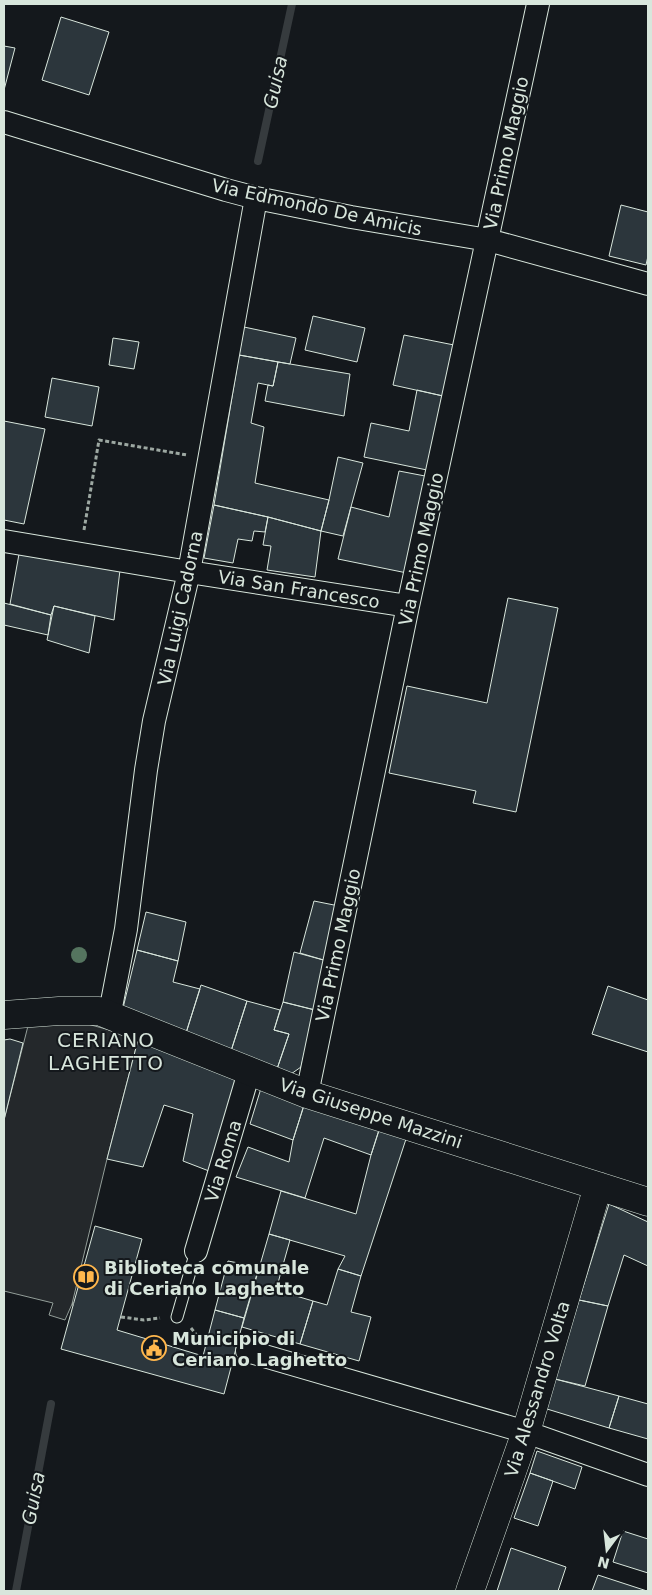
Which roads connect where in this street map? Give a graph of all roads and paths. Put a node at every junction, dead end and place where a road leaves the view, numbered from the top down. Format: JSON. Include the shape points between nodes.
{"nodes":[{"id":1,"x":538,"y":4,"type":"edge"},
{"id":2,"x":4,"y":122,"type":"edge"},
{"id":3,"x":256,"y":198,"type":"junction"},
{"id":4,"x":488,"y":240,"type":"junction"},
{"id":5,"x":648,"y":284,"type":"edge"},
{"id":6,"x":210,"y":458,"type":"junction"},
{"id":7,"x":4,"y":541,"type":"edge"},
{"id":8,"x":80,"y":554,"type":"junction"},
{"id":9,"x":189,"y":572,"type":"junction"},
{"id":10,"x":408,"y":606,"type":"junction"},
{"id":11,"x":99,"y":1011,"type":"junction"},
{"id":12,"x":4,"y":1015,"type":"edge"},
{"id":13,"x":249,"y":1072,"type":"junction"},
{"id":14,"x":307,"y":1094,"type":"junction"},
{"id":15,"x":598,"y":1186,"type":"junction"},
{"id":16,"x":648,"y":1202,"type":"edge"},
{"id":17,"x":196,"y":1251,"type":"joint"},
{"id":18,"x":177,"y":1317,"type":"dead end"},
{"id":19,"x":247,"y":1351,"type":"dead end"},
{"id":20,"x":526,"y":1432,"type":"junction"},
{"id":21,"x":648,"y":1475,"type":"edge"},
{"id":22,"x":470,"y":1591,"type":"edge"}],
"edges":[{"from":1,"to":4,"type":"street","name":"Via Primo Maggio"},
{"from":2,"to":3,"type":"street","name":"Via Edmondo De Amicis"},
{"from":3,"to":4,"type":"street","name":"Via Edmondo De Amicis"},
{"from":3,"to":6,"type":"street","name":"Via Luigi Cadorna"},
{"from":4,"to":5,"type":"street","name":"Via Edmondo De Amicis"},
{"from":4,"to":10,"type":"street","name":"Via Primo Maggio"},
{"from":6,"to":8,"type":"path","via":[[99,440]]},
{"from":6,"to":9,"type":"street","name":"Via Luigi Cadorna"},
{"from":7,"to":8,"type":"street","name":"Via San Francesco"},
{"from":8,"to":9,"type":"street","name":"Via San Francesco"},
{"from":9,"to":10,"type":"street","name":"Via San Francesco"},
{"from":9,"to":11,"type":"street","name":"Via Luigi Cadorna","via":[[154,722],[126,929],[112,1002],[108,1008]]},
{"from":10,"to":14,"type":"street","name":"Via Primo Maggio"},
{"from":11,"to":12,"type":"street"},
{"from":11,"to":13,"type":"street","name":"Via Giuseppe Mazzini"},
{"from":13,"to":14,"type":"street","name":"Via Giuseppe Mazzini"},
{"from":13,"to":17,"type":"street","name":"Via Roma"},
{"from":14,"to":15,"type":"street","name":"Via Giuseppe Mazzini"},
{"from":15,"to":16,"type":"street","name":"Via Giuseppe Mazzini"},
{"from":15,"to":20,"type":"street","name":"Via Alessandro Volta"},
{"from":17,"to":18,"type":"lane"},
{"from":19,"to":20,"type":"street"},
{"from":20,"to":21,"type":"street"},
{"from":20,"to":22,"type":"street","name":"Via Alessandro Volta"}]}
